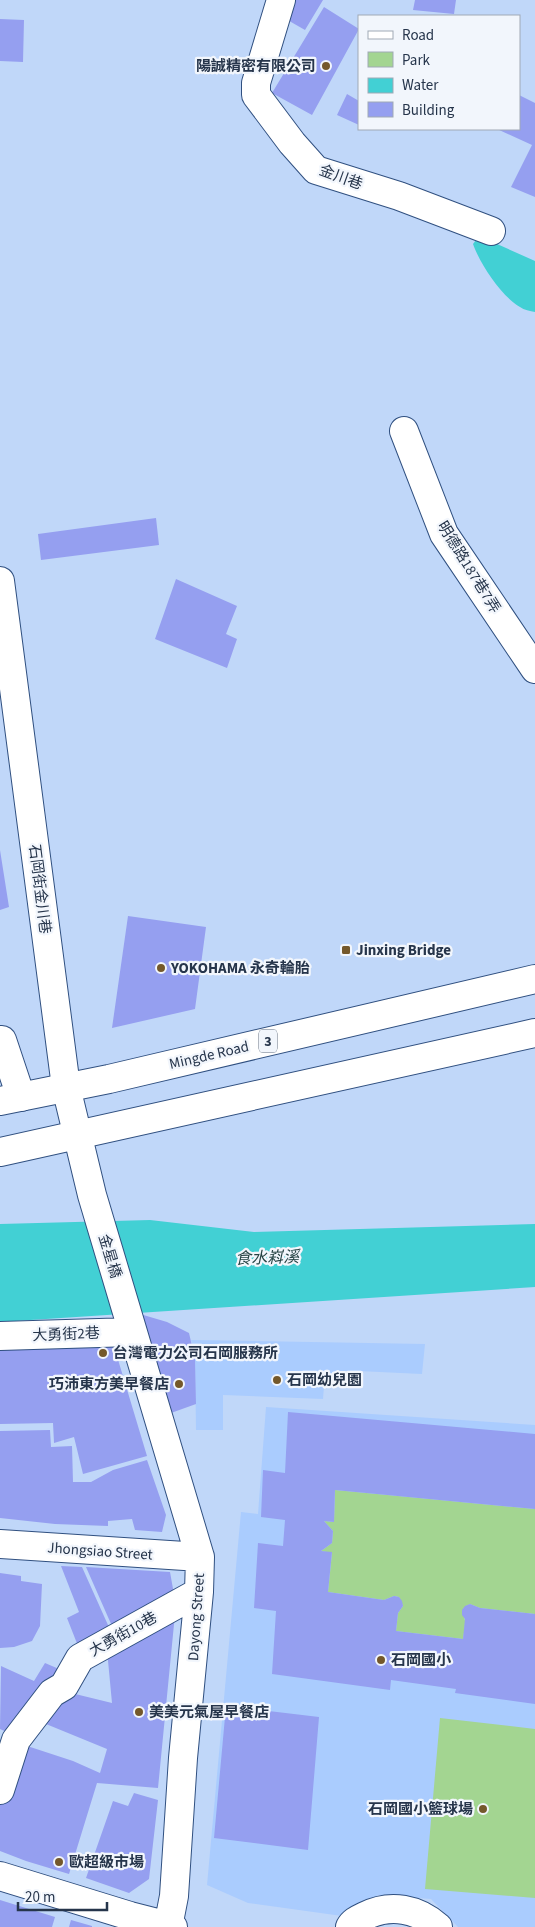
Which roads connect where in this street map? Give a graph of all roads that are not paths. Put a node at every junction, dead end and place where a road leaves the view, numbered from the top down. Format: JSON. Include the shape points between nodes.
{"nodes":[{"id":1,"x":281,"y":0,"type":"edge"},
{"id":2,"x":491,"y":231,"type":"dead end"},
{"id":3,"x":404,"y":431,"type":"dead end"},
{"id":4,"x":0,"y":581,"type":"edge"},
{"id":5,"x":535,"y":670,"type":"edge"},
{"id":6,"x":535,"y":978,"type":"edge"},
{"id":7,"x":535,"y":1033,"type":"edge"},
{"id":8,"x":0,"y":1040,"type":"edge"},
{"id":9,"x":66,"y":1087,"type":"junction"},
{"id":10,"x":10,"y":1099,"type":"edge"},
{"id":11,"x":77,"y":1135,"type":"junction"},
{"id":12,"x":0,"y":1152,"type":"edge"},
{"id":13,"x":92,"y":1195,"type":"joint"},
{"id":14,"x":130,"y":1324,"type":"junction"},
{"id":15,"x":0,"y":1336,"type":"edge"},
{"id":16,"x":0,"y":1544,"type":"edge"},
{"id":17,"x":200,"y":1557,"type":"junction"},
{"id":18,"x":199,"y":1592,"type":"junction"},
{"id":19,"x":0,"y":1790,"type":"edge"},
{"id":20,"x":0,"y":1876,"type":"edge"},
{"id":21,"x":170,"y":1926,"type":"edge"},
{"id":22,"x":350,"y":1927,"type":"edge"},
{"id":23,"x":438,"y":1927,"type":"edge"}],
"edges":[{"from":1,"to":2,"type":"street","name":"金川巷","via":[[256,83],[256,95],[316,170],[399,196]]},
{"from":3,"to":5,"type":"street","name":"明德路187巷7弄","via":[[444,534]]},
{"from":4,"to":9,"type":"street","name":"石岡街金川巷"},
{"from":6,"to":9,"type":"street","name":"Mingde Road","number":"3"},
{"from":7,"to":11,"type":"street"},
{"from":8,"to":10,"type":"street"},
{"from":9,"to":10,"type":"street","name":"Mingde Road","number":"3"},
{"from":9,"to":11,"type":"street","name":"石岡街金川巷"},
{"from":11,"to":12,"type":"street"},
{"from":11,"to":13,"type":"street","name":"石岡街金川巷"},
{"from":13,"to":14,"type":"street","name":"金星橋"},
{"from":14,"to":15,"type":"street","name":"大勇街2巷"},
{"from":14,"to":17,"type":"street","name":"Dayong Street"},
{"from":16,"to":17,"type":"street","name":"Jhongsiao Street"},
{"from":17,"to":18,"type":"street","name":"Dayong Street"},
{"from":18,"to":19,"type":"street","name":"大勇街10巷","via":[[80,1658],[64,1686],[52,1693],[16,1740]]},
{"from":18,"to":21,"type":"street","name":"Dayong Street"},
{"from":20,"to":21,"type":"street"},
{"from":22,"to":23,"type":"street","via":[[376,1911],[402,1909],[427,1917]]}]}
